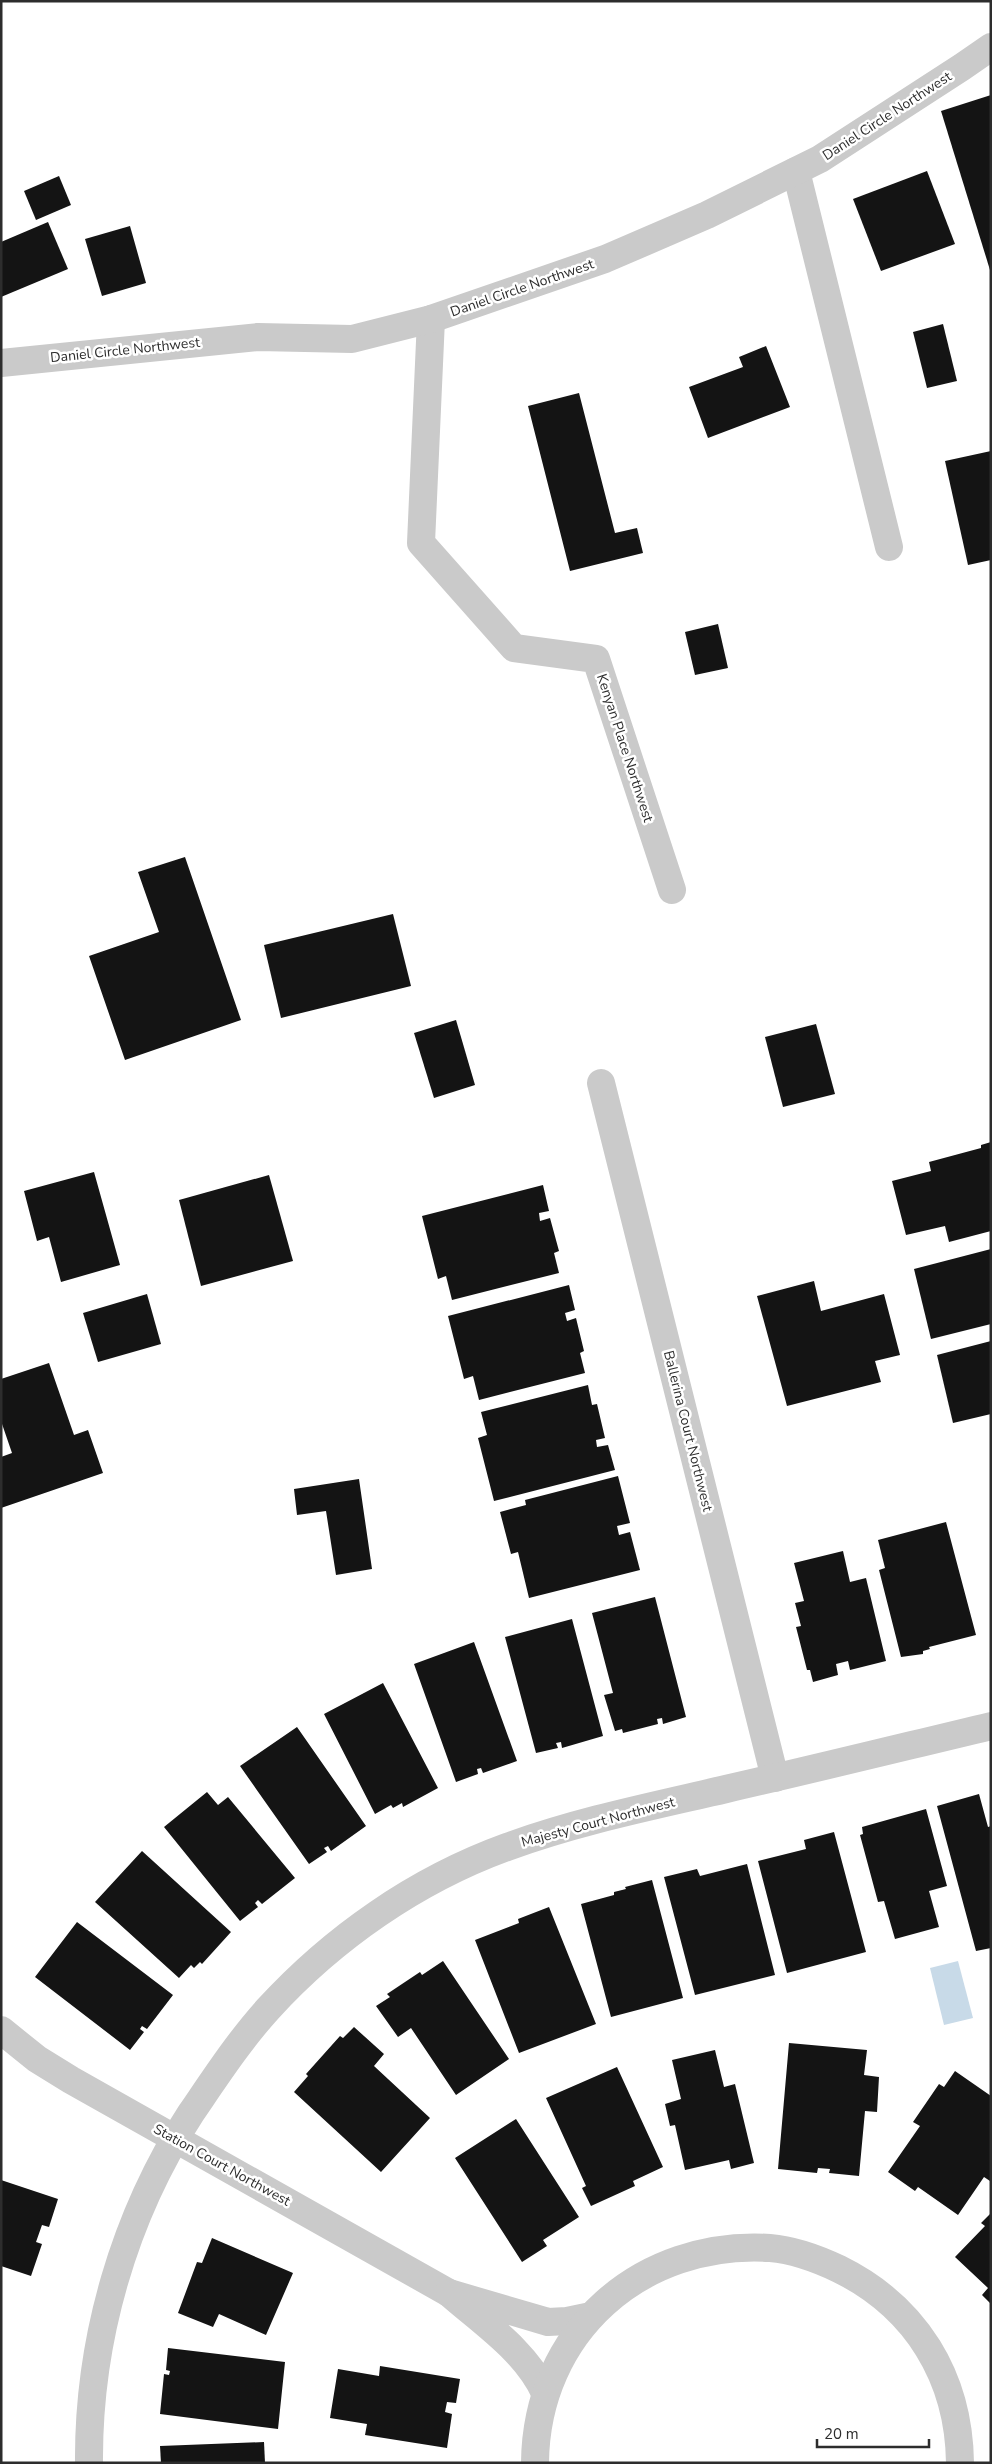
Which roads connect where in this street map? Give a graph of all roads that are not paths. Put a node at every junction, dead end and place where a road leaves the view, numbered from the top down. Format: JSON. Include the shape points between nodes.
{"nodes":[{"id":1,"x":991,"y":47,"type":"edge"},
{"id":2,"x":796,"y":171,"type":"junction"},
{"id":3,"x":432,"y":319,"type":"junction"},
{"id":4,"x":1,"y":362,"type":"edge"},
{"id":5,"x":890,"y":547,"type":"dead end"},
{"id":6,"x":672,"y":890,"type":"dead end"},
{"id":7,"x":601,"y":1083,"type":"dead end"},
{"id":8,"x":991,"y":1726,"type":"edge"},
{"id":9,"x":775,"y":1778,"type":"junction"},
{"id":10,"x":1,"y":2030,"type":"edge"},
{"id":11,"x":175,"y":2139,"type":"junction"},
{"id":12,"x":449,"y":2293,"type":"junction"},
{"id":13,"x":591,"y":2316,"type":"junction"},
{"id":14,"x":545,"y":2393,"type":"junction"},
{"id":15,"x":89,"y":2463,"type":"edge"},
{"id":16,"x":535,"y":2463,"type":"edge"},
{"id":17,"x":960,"y":2463,"type":"edge"}],
"edges":[{"from":1,"to":2,"type":"street","name":"Daniel Circle Northwest","via":[[820,159]]},
{"from":2,"to":3,"type":"street","name":"Daniel Circle Northwest","via":[[707,215],[605,259]]},
{"from":2,"to":5,"type":"street"},
{"from":3,"to":4,"type":"street","name":"Daniel Circle Northwest","via":[[352,339],[258,336]]},
{"from":3,"to":6,"type":"street","name":"Kenyan Place Northwest","via":[[421,543],[514,648],[596,659]]},
{"from":7,"to":9,"type":"street","name":"Ballerina Court Northwest"},
{"from":8,"to":9,"type":"street","name":"Majesty Court Northwest"},
{"from":9,"to":11,"type":"street","name":"Majesty Court Northwest","via":[[558,1830],[456,1868],[409,1895],[362,1925],[316,1961],[266,2011],[216,2074]]},
{"from":10,"to":11,"type":"street","name":"Station Court Northwest","via":[[37,2059]]},
{"from":11,"to":12,"type":"street","name":"Station Court Northwest"},
{"from":11,"to":15,"type":"street","name":"Majesty Court Northwest","via":[[142,2202],[120,2259],[93,2389]]},
{"from":12,"to":13,"type":"street","name":"Station Court Northwest","via":[[548,2322]]},
{"from":12,"to":14,"type":"street","name":"Station Court Northwest","via":[[523,2358]]},
{"from":13,"to":14,"type":"street","name":"Station Court Northwest","via":[[566,2348]]},
{"from":13,"to":17,"type":"street","name":"Station Court Northwest","via":[[635,2279],[678,2259],[725,2248],[772,2248],[818,2259],[861,2280],[899,2310],[928,2347],[950,2390],[960,2436]]},
{"from":14,"to":16,"type":"street","name":"Station Court Northwest","via":[[537,2427]]}]}
